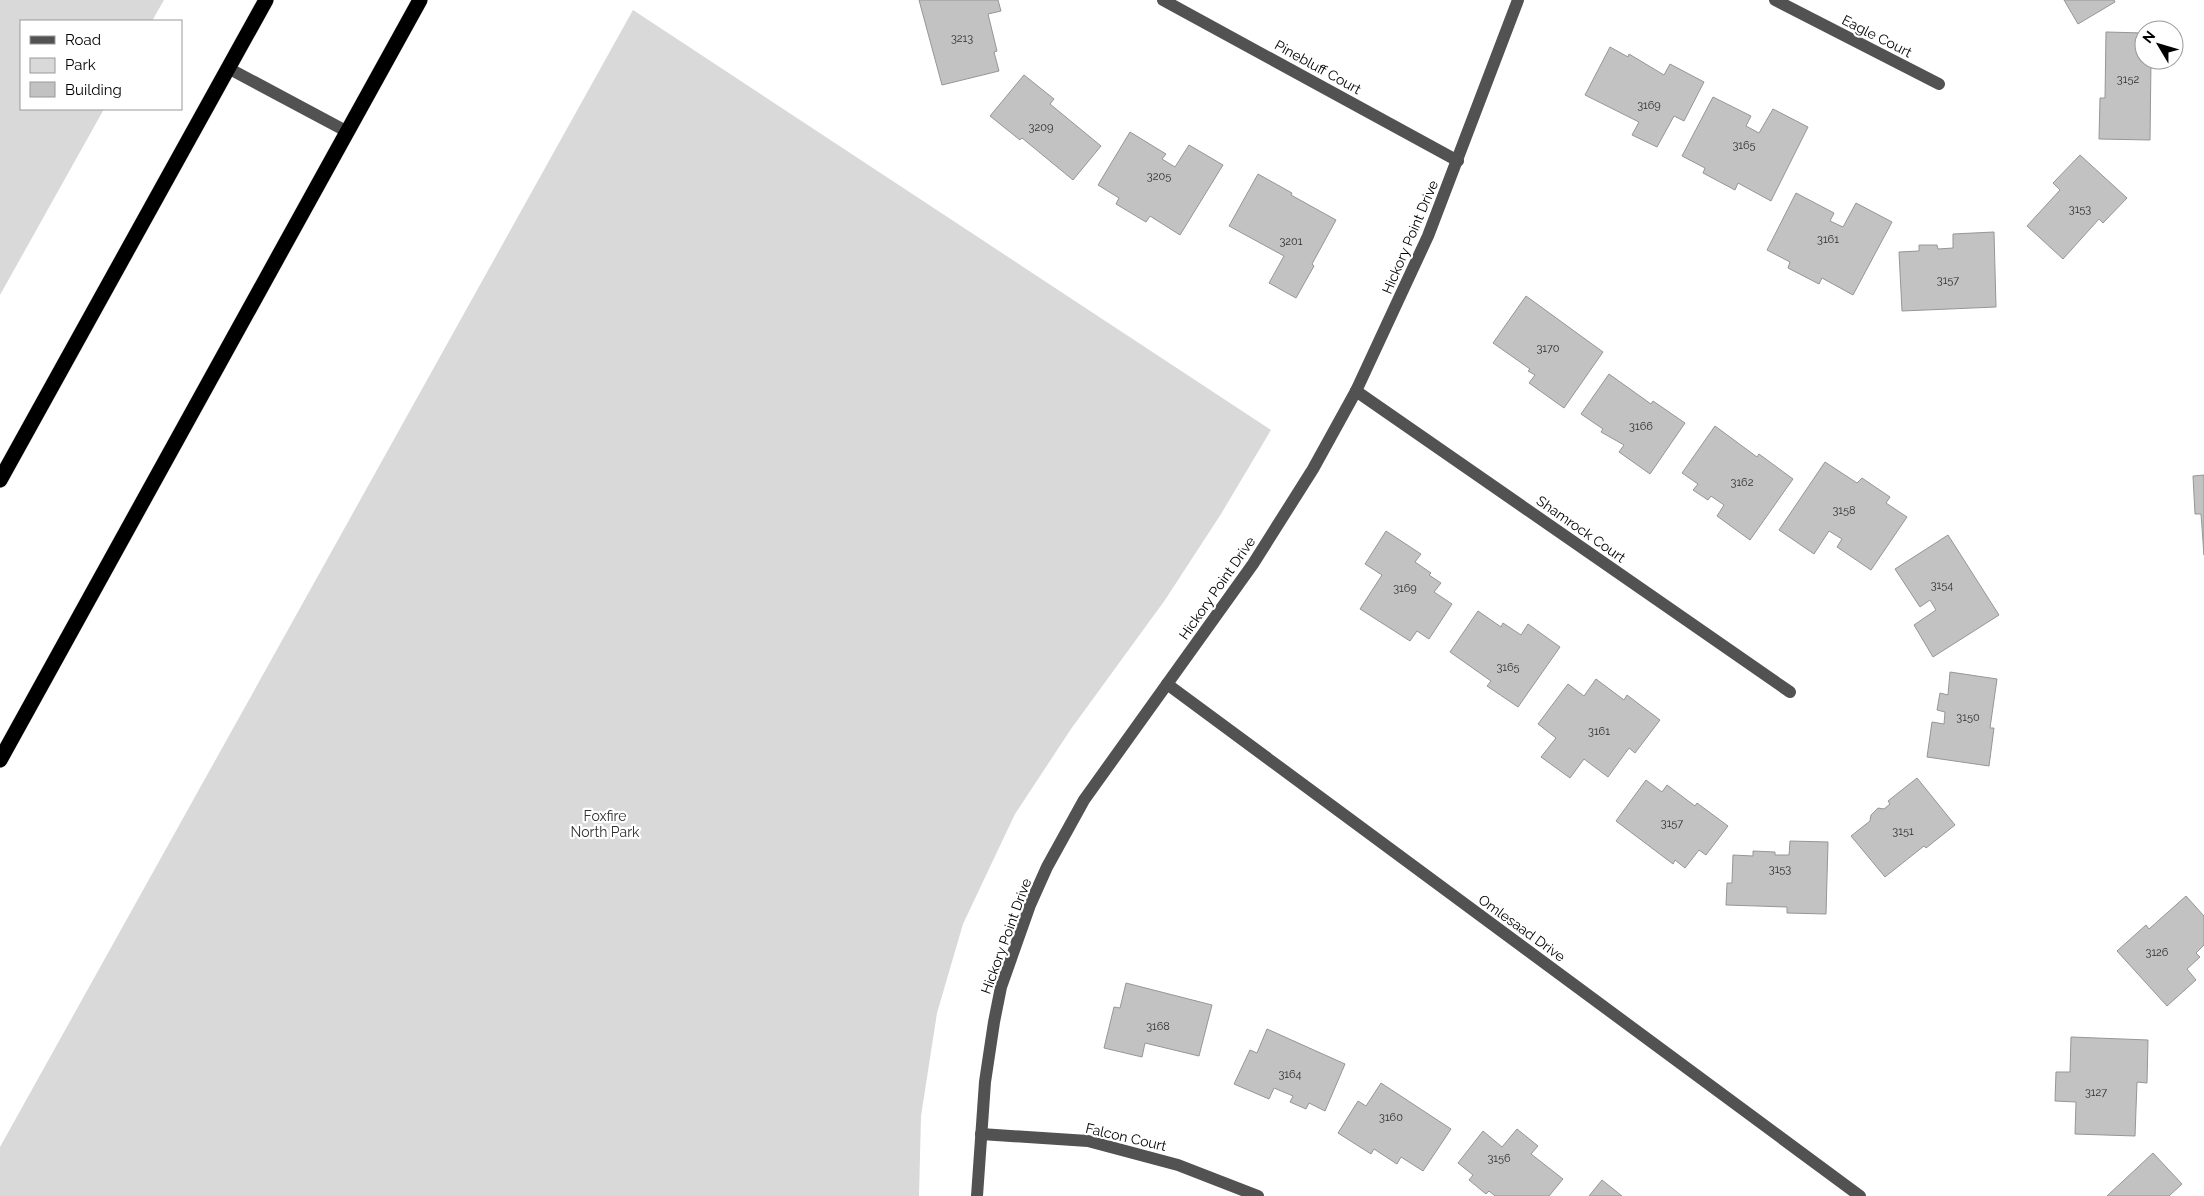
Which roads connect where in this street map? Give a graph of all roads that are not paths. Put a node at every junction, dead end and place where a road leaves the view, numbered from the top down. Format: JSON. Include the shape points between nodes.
{"nodes":[{"id":1,"x":266,"y":0,"type":"edge"},
{"id":2,"x":420,"y":0,"type":"edge"},
{"id":3,"x":1163,"y":0,"type":"edge"},
{"id":4,"x":1518,"y":0,"type":"edge"},
{"id":5,"x":1775,"y":0,"type":"edge"},
{"id":6,"x":228,"y":68,"type":"junction"},
{"id":7,"x":1939,"y":84,"type":"dead end"},
{"id":8,"x":346,"y":131,"type":"junction"},
{"id":9,"x":1458,"y":161,"type":"junction"},
{"id":10,"x":1356,"y":391,"type":"junction"},
{"id":11,"x":0,"y":480,"type":"edge"},
{"id":12,"x":1167,"y":684,"type":"junction"},
{"id":13,"x":1790,"y":692,"type":"dead end"},
{"id":14,"x":0,"y":760,"type":"edge"},
{"id":15,"x":981,"y":1134,"type":"junction"},
{"id":16,"x":977,"y":1196,"type":"edge"},
{"id":17,"x":1258,"y":1196,"type":"edge"},
{"id":18,"x":1860,"y":1196,"type":"edge"}],
"edges":[{"from":1,"to":6,"type":"highway"},
{"from":2,"to":8,"type":"highway"},
{"from":3,"to":9,"type":"street","name":"Pinebluff Court"},
{"from":4,"to":9,"type":"street","name":"Hickory Point Drive"},
{"from":5,"to":7,"type":"street","name":"Eagle Court"},
{"from":6,"to":8,"type":"street"},
{"from":6,"to":11,"type":"highway"},
{"from":8,"to":14,"type":"highway"},
{"from":9,"to":10,"type":"street","name":"Hickory Point Drive","via":[[1428,236]]},
{"from":10,"to":12,"type":"street","name":"Hickory Point Drive","via":[[1269,539]]},
{"from":10,"to":13,"type":"street","name":"Shamrock Court"},
{"from":12,"to":15,"type":"street","name":"Hickory Point Drive","via":[[1074,816],[1030,905],[1001,987]]},
{"from":12,"to":18,"type":"street","name":"Omlesaad Drive"},
{"from":15,"to":16,"type":"street","name":"Hickory Point Drive"},
{"from":15,"to":17,"type":"street","name":"Falcon Court","via":[[1088,1141],[1178,1165]]}]}
